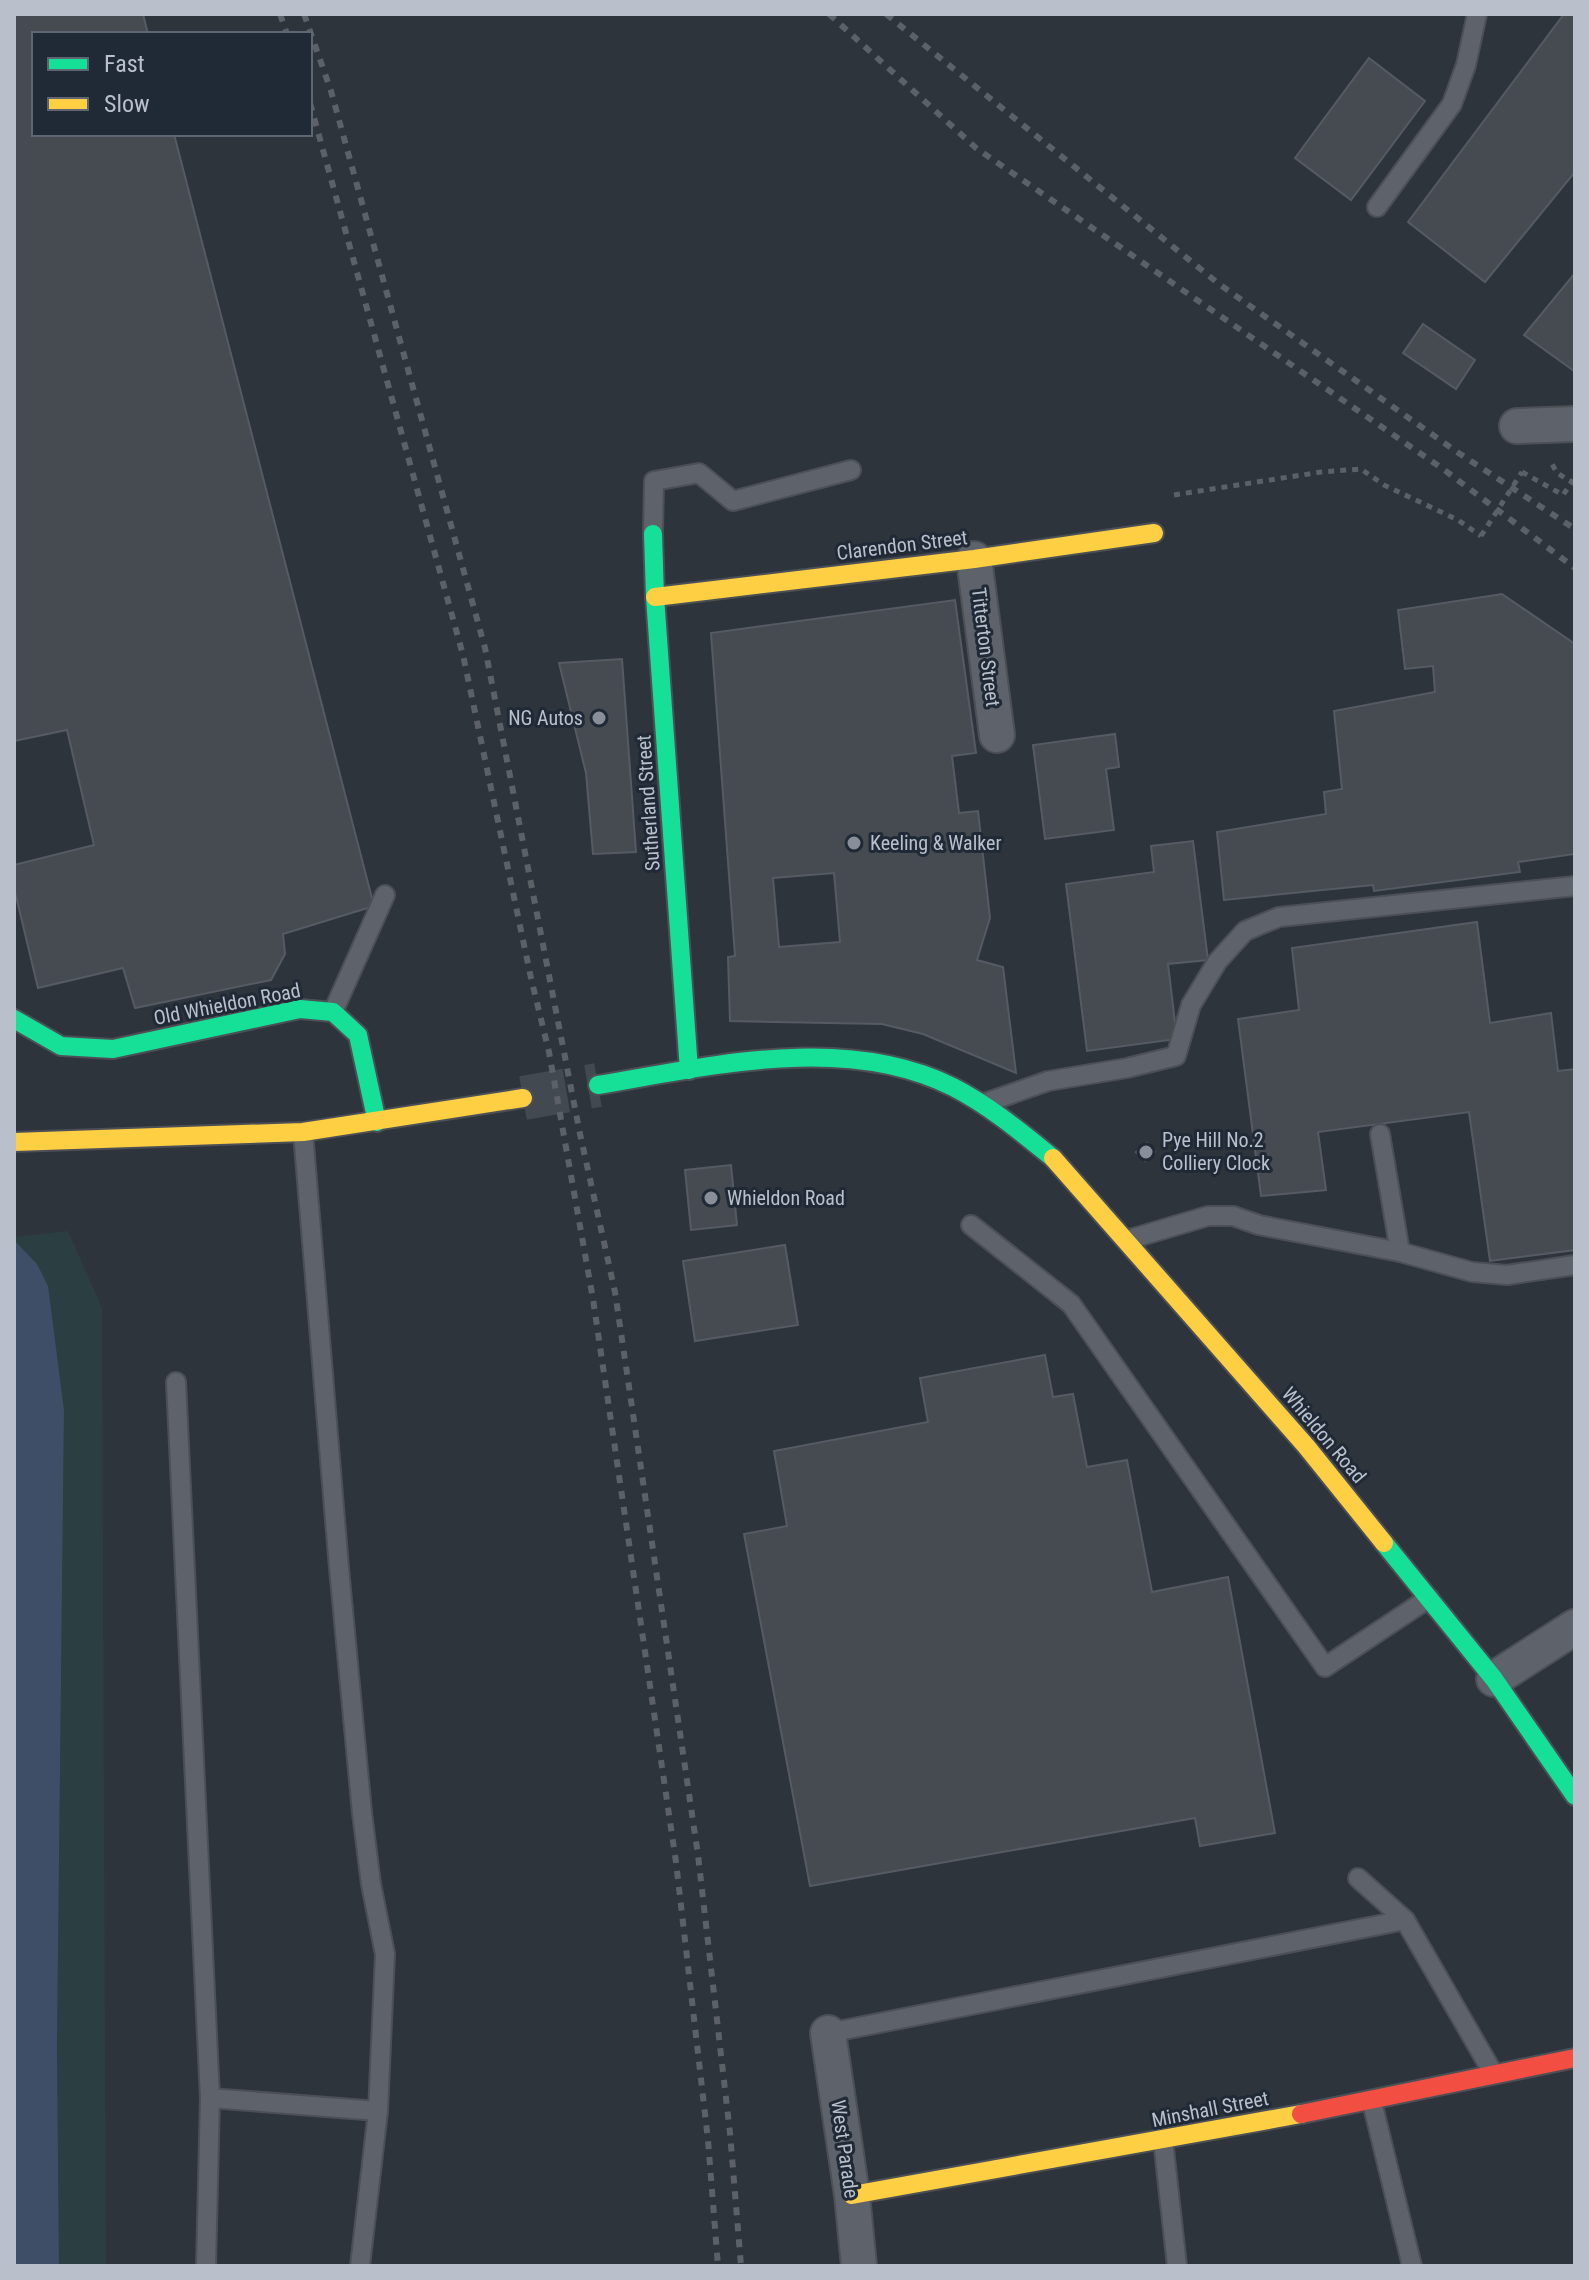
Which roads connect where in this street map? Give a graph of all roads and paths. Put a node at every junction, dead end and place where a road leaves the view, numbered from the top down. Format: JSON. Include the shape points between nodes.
{"nodes":[{"id":1,"x":1477,"y":14,"type":"edge"},
{"id":2,"x":1377,"y":207,"type":"dead end"},
{"id":3,"x":1575,"y":424,"type":"edge"},
{"id":4,"x":1517,"y":426,"type":"dead end"},
{"id":5,"x":851,"y":470,"type":"dead end"},
{"id":6,"x":1557,"y":473,"type":"dead end"},
{"id":7,"x":1154,"y":533,"type":"joint"},
{"id":8,"x":653,"y":534,"type":"joint"},
{"id":9,"x":974,"y":559,"type":"junction"},
{"id":10,"x":655,"y":597,"type":"junction"},
{"id":11,"x":997,"y":735,"type":"dead end"},
{"id":12,"x":1575,"y":886,"type":"edge"},
{"id":13,"x":385,"y":895,"type":"dead end"},
{"id":14,"x":333,"y":1012,"type":"junction"},
{"id":15,"x":14,"y":1019,"type":"edge"},
{"id":16,"x":689,"y":1070,"type":"junction"},
{"id":17,"x":598,"y":1085,"type":"tunnel mouth"},
{"id":18,"x":523,"y":1098,"type":"tunnel mouth"},
{"id":19,"x":981,"y":1104,"type":"junction"},
{"id":20,"x":377,"y":1122,"type":"junction"},
{"id":21,"x":303,"y":1132,"type":"junction"},
{"id":22,"x":1380,"y":1134,"type":"dead end"},
{"id":23,"x":14,"y":1142,"type":"edge"},
{"id":24,"x":971,"y":1225,"type":"dead end"},
{"id":25,"x":1127,"y":1240,"type":"junction"},
{"id":26,"x":1400,"y":1252,"type":"junction"},
{"id":27,"x":1575,"y":1265,"type":"edge"},
{"id":28,"x":176,"y":1382,"type":"dead end"},
{"id":29,"x":1429,"y":1598,"type":"junction"},
{"id":30,"x":1575,"y":1627,"type":"edge"},
{"id":31,"x":1494,"y":1679,"type":"junction"},
{"id":32,"x":1575,"y":1796,"type":"edge"},
{"id":33,"x":1358,"y":1878,"type":"dead end"},
{"id":34,"x":1405,"y":1920,"type":"junction"},
{"id":35,"x":828,"y":2033,"type":"joint"},
{"id":36,"x":1575,"y":2058,"type":"edge"},
{"id":37,"x":1493,"y":2073,"type":"junction"},
{"id":38,"x":210,"y":2098,"type":"junction"},
{"id":39,"x":1372,"y":2101,"type":"junction"},
{"id":40,"x":378,"y":2111,"type":"junction"},
{"id":41,"x":1163,"y":2140,"type":"junction"},
{"id":42,"x":852,"y":2195,"type":"junction"},
{"id":43,"x":206,"y":2266,"type":"edge"},
{"id":44,"x":360,"y":2266,"type":"edge"},
{"id":45,"x":859,"y":2266,"type":"edge"},
{"id":46,"x":1177,"y":2266,"type":"edge"},
{"id":47,"x":1412,"y":2266,"type":"edge"}],
"edges":[{"from":1,"to":2,"type":"lane","via":[[1452,104]]},
{"from":3,"to":4,"type":"street"},
{"from":5,"to":8,"type":"lane","via":[[733,501],[699,473],[654,481]]},
{"from":6,"to":7,"type":"path","bridge":true,"via":[[1572,482],[1563,495],[1522,472],[1481,536],[1361,469],[1147,499]]},
{"from":7,"to":9,"type":"street","name":"Clarendon Street"},
{"from":8,"to":10,"type":"street","name":"Sutherland Street"},
{"from":9,"to":10,"type":"street","name":"Clarendon Street"},
{"from":9,"to":11,"type":"street","name":"Titterton Street"},
{"from":10,"to":16,"type":"street","name":"Sutherland Street"},
{"from":12,"to":19,"type":"lane","via":[[1279,917],[1245,931],[1217,962],[1191,1005],[1176,1056],[1048,1081]]},
{"from":13,"to":14,"type":"lane"},
{"from":14,"to":15,"type":"street","name":"Old Whieldon Road","via":[[300,1009],[113,1049],[61,1046]]},
{"from":14,"to":20,"type":"street","via":[[358,1035]]},
{"from":16,"to":17,"type":"street","name":"Whieldon Road"},
{"from":16,"to":19,"type":"street","name":"Whieldon Road","via":[[772,1060],[894,1065],[953,1087]]},
{"from":18,"to":20,"type":"street"},
{"from":19,"to":25,"type":"street","name":"Whieldon Road","via":[[1061,1165]]},
{"from":20,"to":21,"type":"street"},
{"from":21,"to":23,"type":"street"},
{"from":21,"to":40,"type":"lane","via":[[362,1813],[385,1954]]},
{"from":22,"to":26,"type":"lane"},
{"from":24,"to":29,"type":"lane","via":[[1071,1304],[1325,1667]]},
{"from":25,"to":26,"type":"lane","via":[[1208,1216],[1233,1216]]},
{"from":25,"to":29,"type":"street","name":"Whieldon Road"},
{"from":26,"to":27,"type":"lane","via":[[1472,1272],[1507,1275]]},
{"from":28,"to":38,"type":"lane"},
{"from":29,"to":31,"type":"street","name":"Whieldon Road"},
{"from":30,"to":31,"type":"street"},
{"from":31,"to":32,"type":"street","name":"Whieldon Road"},
{"from":33,"to":34,"type":"lane"},
{"from":34,"to":35,"type":"lane"},
{"from":34,"to":37,"type":"lane"},
{"from":35,"to":42,"type":"street","name":"West Parade"},
{"from":36,"to":37,"type":"street","name":"Minshall Street"},
{"from":37,"to":39,"type":"street","name":"Minshall Street"},
{"from":38,"to":40,"type":"lane"},
{"from":38,"to":43,"type":"lane"},
{"from":39,"to":41,"type":"street","name":"Minshall Street"},
{"from":39,"to":47,"type":"lane"},
{"from":40,"to":44,"type":"lane"},
{"from":41,"to":42,"type":"street","name":"Minshall Street"},
{"from":41,"to":46,"type":"lane"},
{"from":42,"to":45,"type":"street","name":"West Parade"}]}
